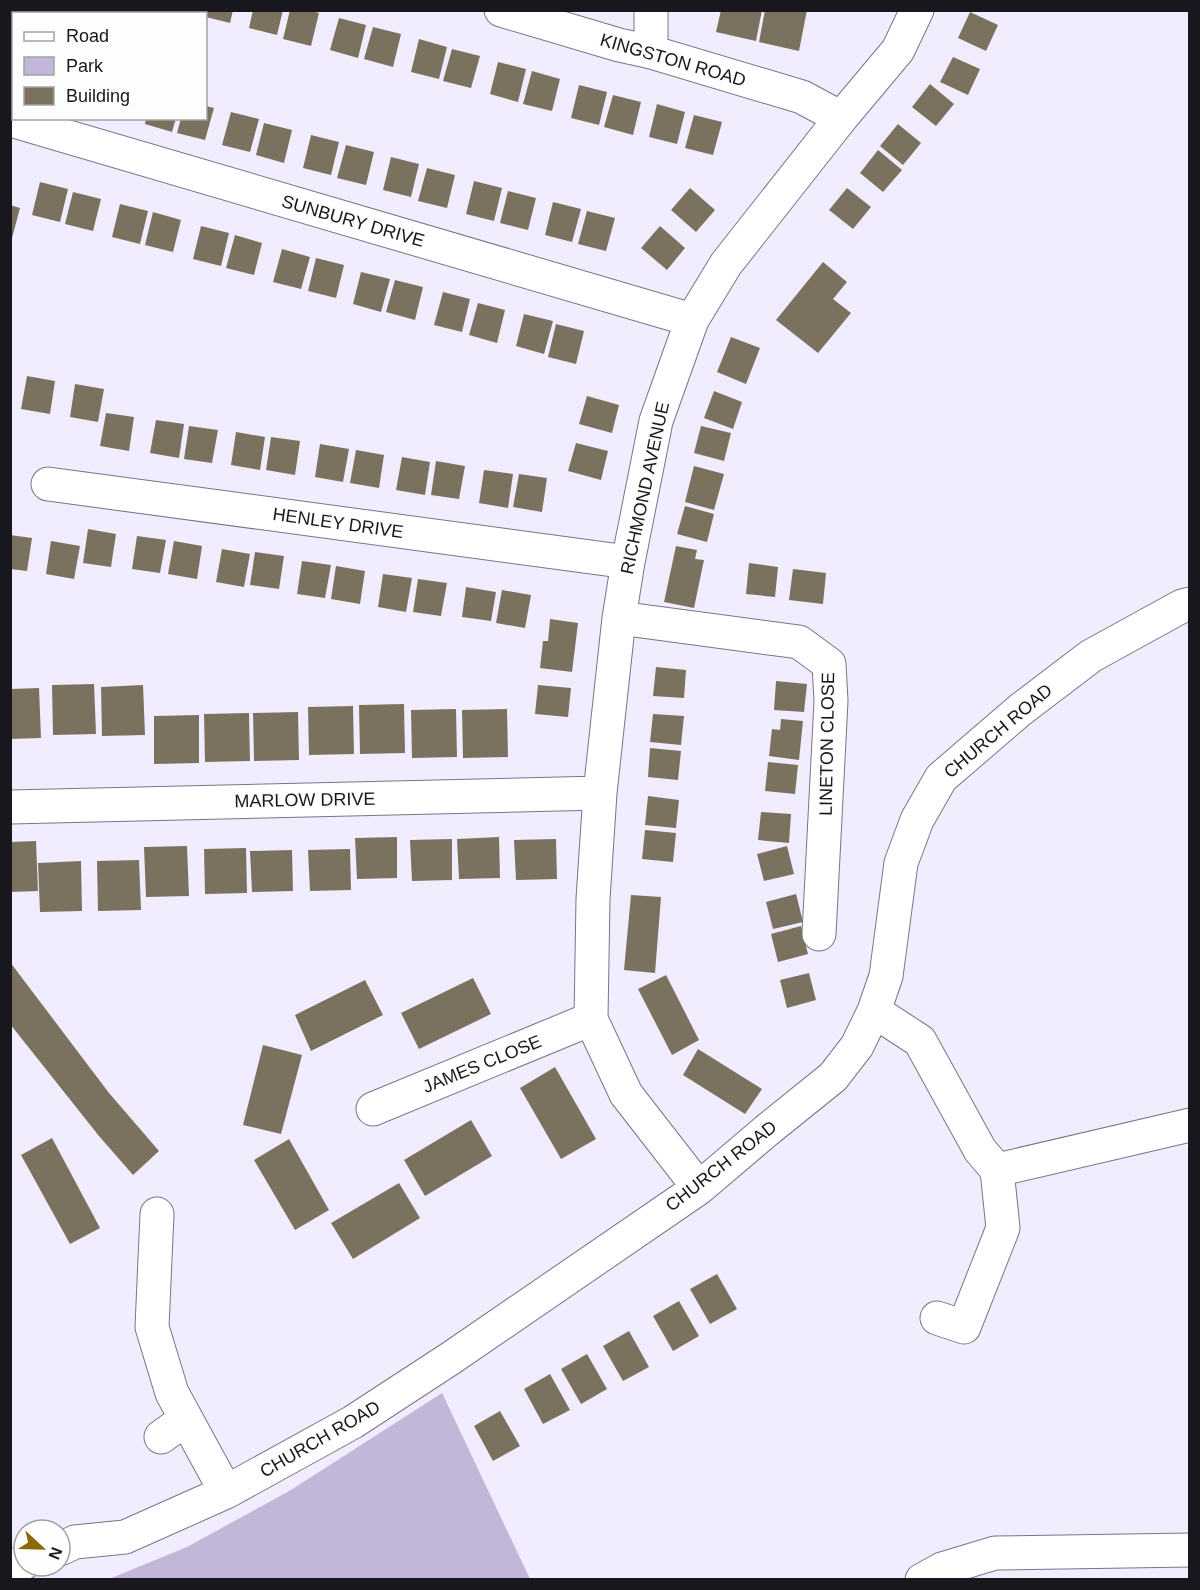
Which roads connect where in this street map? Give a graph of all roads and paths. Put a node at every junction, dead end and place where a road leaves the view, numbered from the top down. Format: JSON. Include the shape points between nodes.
{"nodes":[{"id":1,"x":501,"y":10,"type":"edge"},
{"id":2,"x":651,"y":10,"type":"edge"},
{"id":3,"x":917,"y":10,"type":"edge"},
{"id":4,"x":651,"y":52,"type":"junction"},
{"id":5,"x":841,"y":118,"type":"junction"},
{"id":6,"x":14,"y":121,"type":"dead end"},
{"id":7,"x":692,"y":320,"type":"junction"},
{"id":8,"x":48,"y":484,"type":"dead end"},
{"id":9,"x":628,"y":562,"type":"junction"},
{"id":10,"x":1190,"y":604,"type":"edge"},
{"id":11,"x":620,"y":618,"type":"junction"},
{"id":12,"x":600,"y":793,"type":"junction"},
{"id":13,"x":10,"y":807,"type":"edge"},
{"id":14,"x":819,"y":934,"type":"dead end"},
{"id":15,"x":874,"y":1011,"type":"junction"},
{"id":16,"x":591,"y":1019,"type":"junction"},
{"id":17,"x":374,"y":1109,"type":"dead end"},
{"id":18,"x":1190,"y":1125,"type":"edge"},
{"id":19,"x":997,"y":1170,"type":"junction"},
{"id":20,"x":699,"y":1188,"type":"junction"},
{"id":21,"x":157,"y":1214,"type":"dead end"},
{"id":22,"x":937,"y":1318,"type":"dead end"},
{"id":23,"x":226,"y":1492,"type":"junction"},
{"id":24,"x":72,"y":1543,"type":"edge"},
{"id":25,"x":1190,"y":1550,"type":"edge"},
{"id":26,"x":922,"y":1580,"type":"edge"}],
"edges":[{"from":1,"to":4,"type":"street","name":"KINGSTON ROAD"},
{"from":2,"to":4,"type":"street"},
{"from":3,"to":5,"type":"street","name":"RICHMOND AVENUE","via":[[898,50]]},
{"from":4,"to":5,"type":"street","name":"KINGSTON ROAD","via":[[802,97]]},
{"from":5,"to":7,"type":"street","name":"RICHMOND AVENUE","via":[[726,264]]},
{"from":6,"to":7,"type":"street","name":"SUNBURY DRIVE"},
{"from":7,"to":9,"type":"street","name":"RICHMOND AVENUE","via":[[656,421]]},
{"from":8,"to":9,"type":"street","name":"HENLEY DRIVE"},
{"from":9,"to":11,"type":"street","name":"RICHMOND AVENUE"},
{"from":10,"to":15,"type":"street","name":"CHURCH ROAD","via":[[1091,656],[941,778],[917,820],[901,863],[886,976]]},
{"from":11,"to":12,"type":"street","name":"RICHMOND AVENUE"},
{"from":11,"to":14,"type":"street","name":"LINETON CLOSE","via":[[799,642],[829,664],[831,701]]},
{"from":12,"to":13,"type":"street","name":"MARLOW DRIVE"},
{"from":12,"to":16,"type":"street","name":"RICHMOND AVENUE"},
{"from":15,"to":19,"type":"street","via":[[920,1041],[980,1150]]},
{"from":15,"to":20,"type":"street","name":"CHURCH ROAD","via":[[857,1046],[833,1077]]},
{"from":16,"to":17,"type":"street","name":"JAMES CLOSE"},
{"from":16,"to":20,"type":"street","via":[[626,1094]]},
{"from":18,"to":19,"type":"street"},
{"from":19,"to":22,"type":"street","via":[[1003,1228],[964,1327]]},
{"from":20,"to":23,"type":"street","name":"CHURCH ROAD","via":[[353,1422]]},
{"from":21,"to":23,"type":"street","via":[[152,1328],[172,1393],[174,1428]]},
{"from":23,"to":24,"type":"street","name":"CHURCH ROAD","via":[[125,1538]]},
{"from":25,"to":26,"type":"street","via":[[995,1553],[942,1569]]}]}
